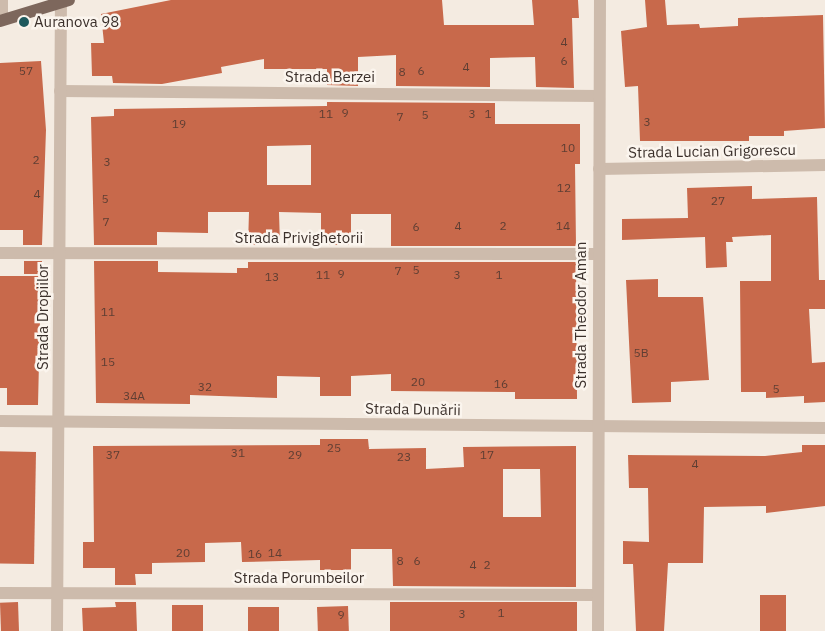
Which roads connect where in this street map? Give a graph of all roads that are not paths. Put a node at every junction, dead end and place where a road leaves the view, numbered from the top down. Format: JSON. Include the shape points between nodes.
{"nodes":[{"id":1,"x":2,"y":0,"type":"edge"},
{"id":2,"x":600,"y":0,"type":"edge"},
{"id":3,"x":65,"y":1,"type":"edge"},
{"id":4,"x":1,"y":20,"type":"edge"},
{"id":5,"x":60,"y":91,"type":"junction"},
{"id":6,"x":599,"y":96,"type":"junction"},
{"id":7,"x":825,"y":165,"type":"edge"},
{"id":8,"x":599,"y":169,"type":"junction"},
{"id":9,"x":0,"y":253,"type":"edge"},
{"id":10,"x":59,"y":254,"type":"junction"},
{"id":11,"x":597,"y":254,"type":"junction"},
{"id":12,"x":0,"y":421,"type":"edge"},
{"id":13,"x":58,"y":421,"type":"junction"},
{"id":14,"x":597,"y":427,"type":"junction"},
{"id":15,"x":825,"y":428,"type":"edge"},
{"id":16,"x":0,"y":593,"type":"edge"},
{"id":17,"x":58,"y":594,"type":"junction"},
{"id":18,"x":598,"y":595,"type":"junction"},
{"id":19,"x":57,"y":631,"type":"edge"},
{"id":20,"x":598,"y":631,"type":"edge"}],
"edges":[{"from":1,"to":4,"type":"street"},
{"from":2,"to":6,"type":"street","name":"Strada Theodor Aman"},
{"from":3,"to":4,"type":"main road"},
{"from":3,"to":5,"type":"street","name":"Strada Dropiilor"},
{"from":5,"to":6,"type":"street","name":"Strada Berzei"},
{"from":5,"to":10,"type":"street","name":"Strada Dropiilor"},
{"from":6,"to":8,"type":"street","name":"Strada Theodor Aman"},
{"from":7,"to":8,"type":"street","name":"Strada Lucian Grigorescu"},
{"from":8,"to":11,"type":"street","name":"Strada Theodor Aman"},
{"from":9,"to":10,"type":"street","name":"Strada Privighetorii"},
{"from":10,"to":11,"type":"street","name":"Strada Privighetorii"},
{"from":10,"to":13,"type":"street","name":"Strada Dropiilor"},
{"from":11,"to":14,"type":"street","name":"Strada Theodor Aman"},
{"from":12,"to":13,"type":"street","name":"Strada Dunării"},
{"from":13,"to":14,"type":"street","name":"Strada Dunării"},
{"from":13,"to":17,"type":"street","name":"Strada Dropiilor"},
{"from":14,"to":15,"type":"street","name":"Strada Dunării"},
{"from":14,"to":18,"type":"street","name":"Strada Theodor Aman"},
{"from":16,"to":17,"type":"street","name":"Strada Porumbeilor"},
{"from":17,"to":18,"type":"street","name":"Strada Porumbeilor"},
{"from":17,"to":19,"type":"street","name":"Strada Dropiilor"},
{"from":18,"to":20,"type":"street","name":"Strada Theodor Aman"}]}
